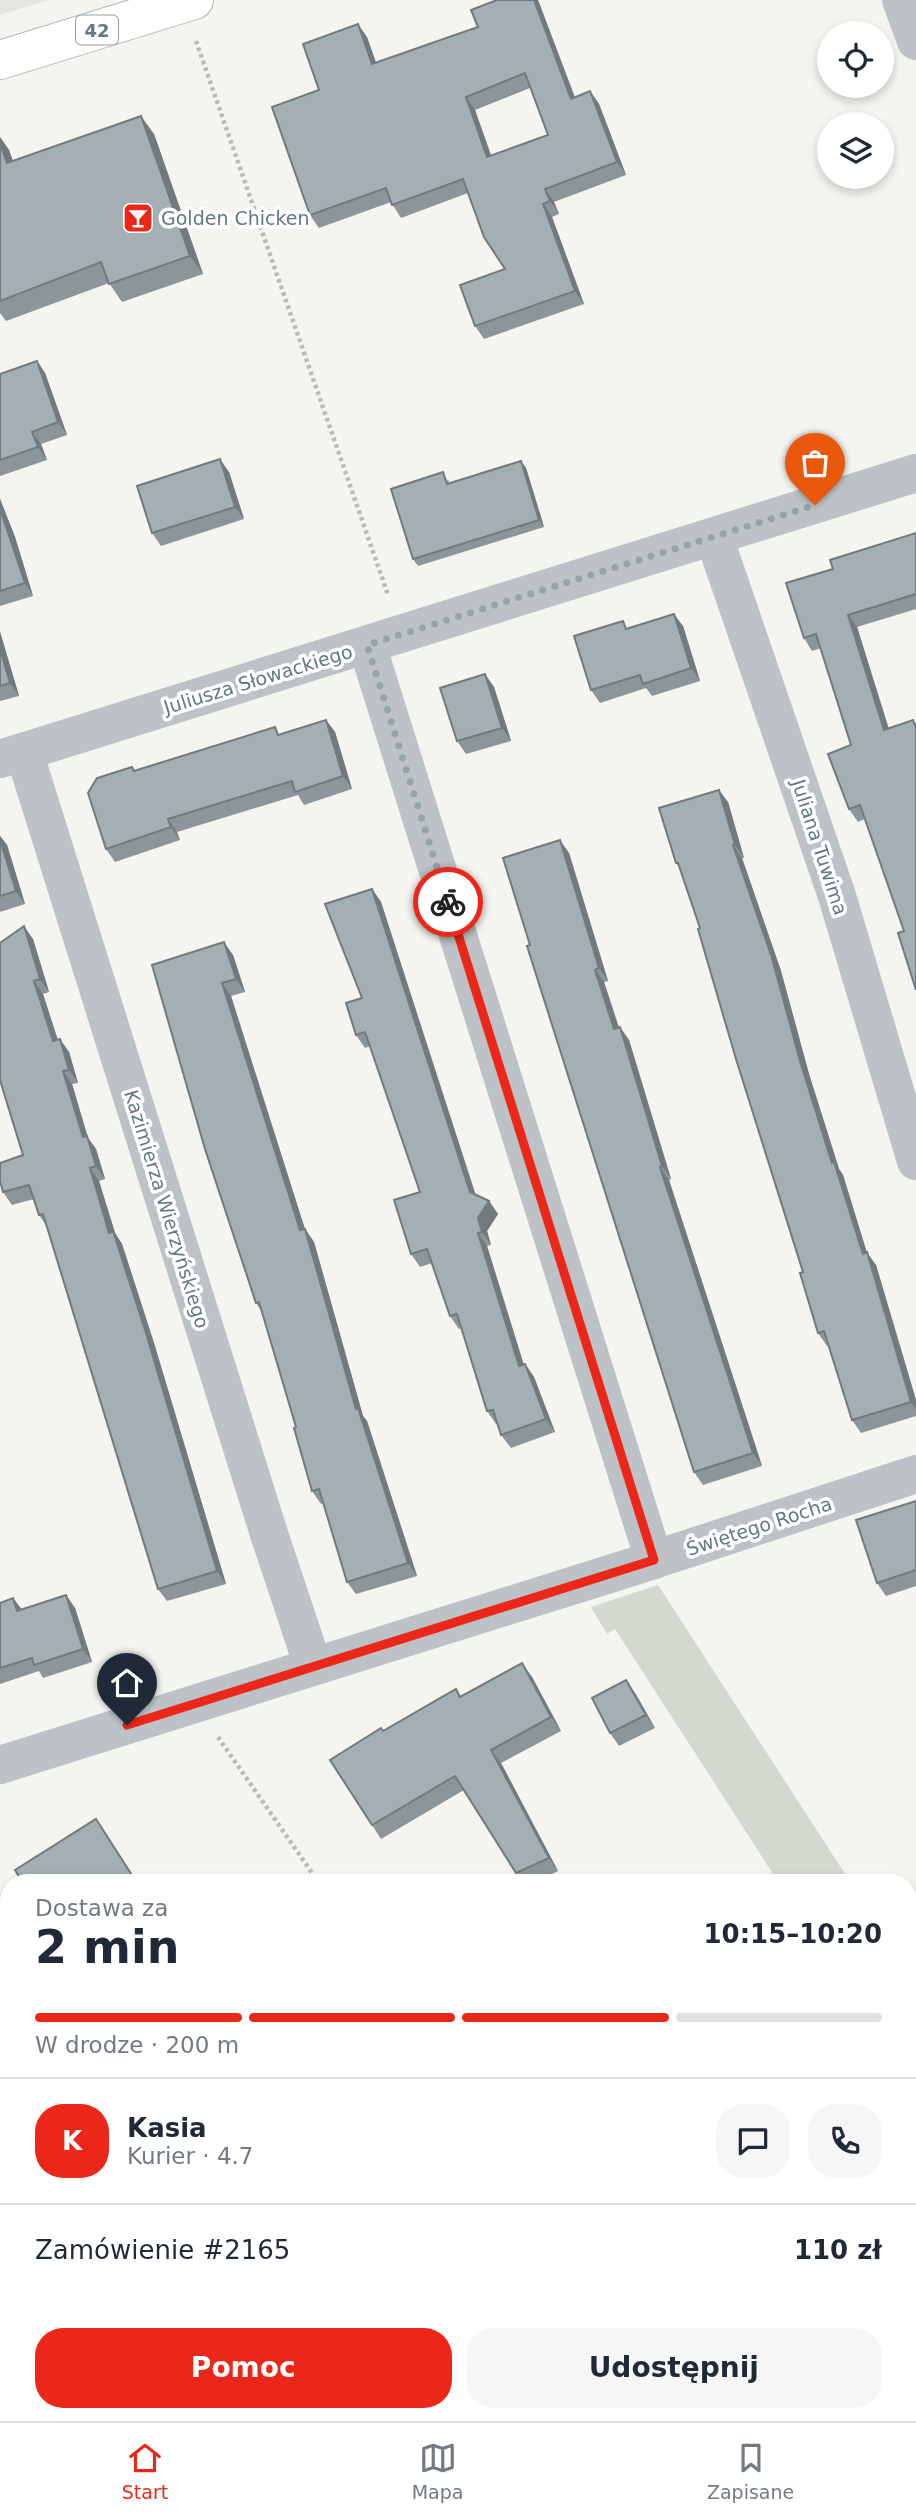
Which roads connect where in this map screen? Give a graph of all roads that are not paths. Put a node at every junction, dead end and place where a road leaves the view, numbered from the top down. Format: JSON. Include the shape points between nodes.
{"nodes":[{"id":1,"x":901,"y":0,"type":"edge"},
{"id":2,"x":188,"y":2,"type":"edge"},
{"id":3,"x":916,"y":41,"type":"edge"},
{"id":4,"x":0,"y":60,"type":"edge"},
{"id":5,"x":916,"y":473,"type":"edge"},
{"id":6,"x":714,"y":537,"type":"junction"},
{"id":7,"x":385,"y":640,"type":"junction"},
{"id":8,"x":12,"y":755,"type":"edge"},
{"id":9,"x":916,"y":1161,"type":"edge"},
{"id":10,"x":916,"y":1474,"type":"edge"},
{"id":11,"x":654,"y":1560,"type":"junction"},
{"id":12,"x":313,"y":1666,"type":"junction"},
{"id":13,"x":0,"y":1765,"type":"edge"}],
"edges":[{"from":1,"to":3,"type":"street"},
{"from":2,"to":4,"type":"main road","number":"42"},
{"from":5,"to":6,"type":"street","name":"Juliusza Słowackiego"},
{"from":6,"to":7,"type":"street","name":"Juliusza Słowackiego"},
{"from":6,"to":9,"type":"street","name":"Juliana Tuwima","via":[[837,896]]},
{"from":7,"to":8,"type":"street","name":"Juliusza Słowackiego"},
{"from":7,"to":11,"type":"street"},
{"from":8,"to":12,"type":"street","name":"Kazimierza Wierzyńskiego"},
{"from":10,"to":11,"type":"street","name":"Świętego Rocha"},
{"from":11,"to":12,"type":"street","name":"Świętego Rocha"},
{"from":12,"to":13,"type":"street","name":"Świętego Rocha"}]}
